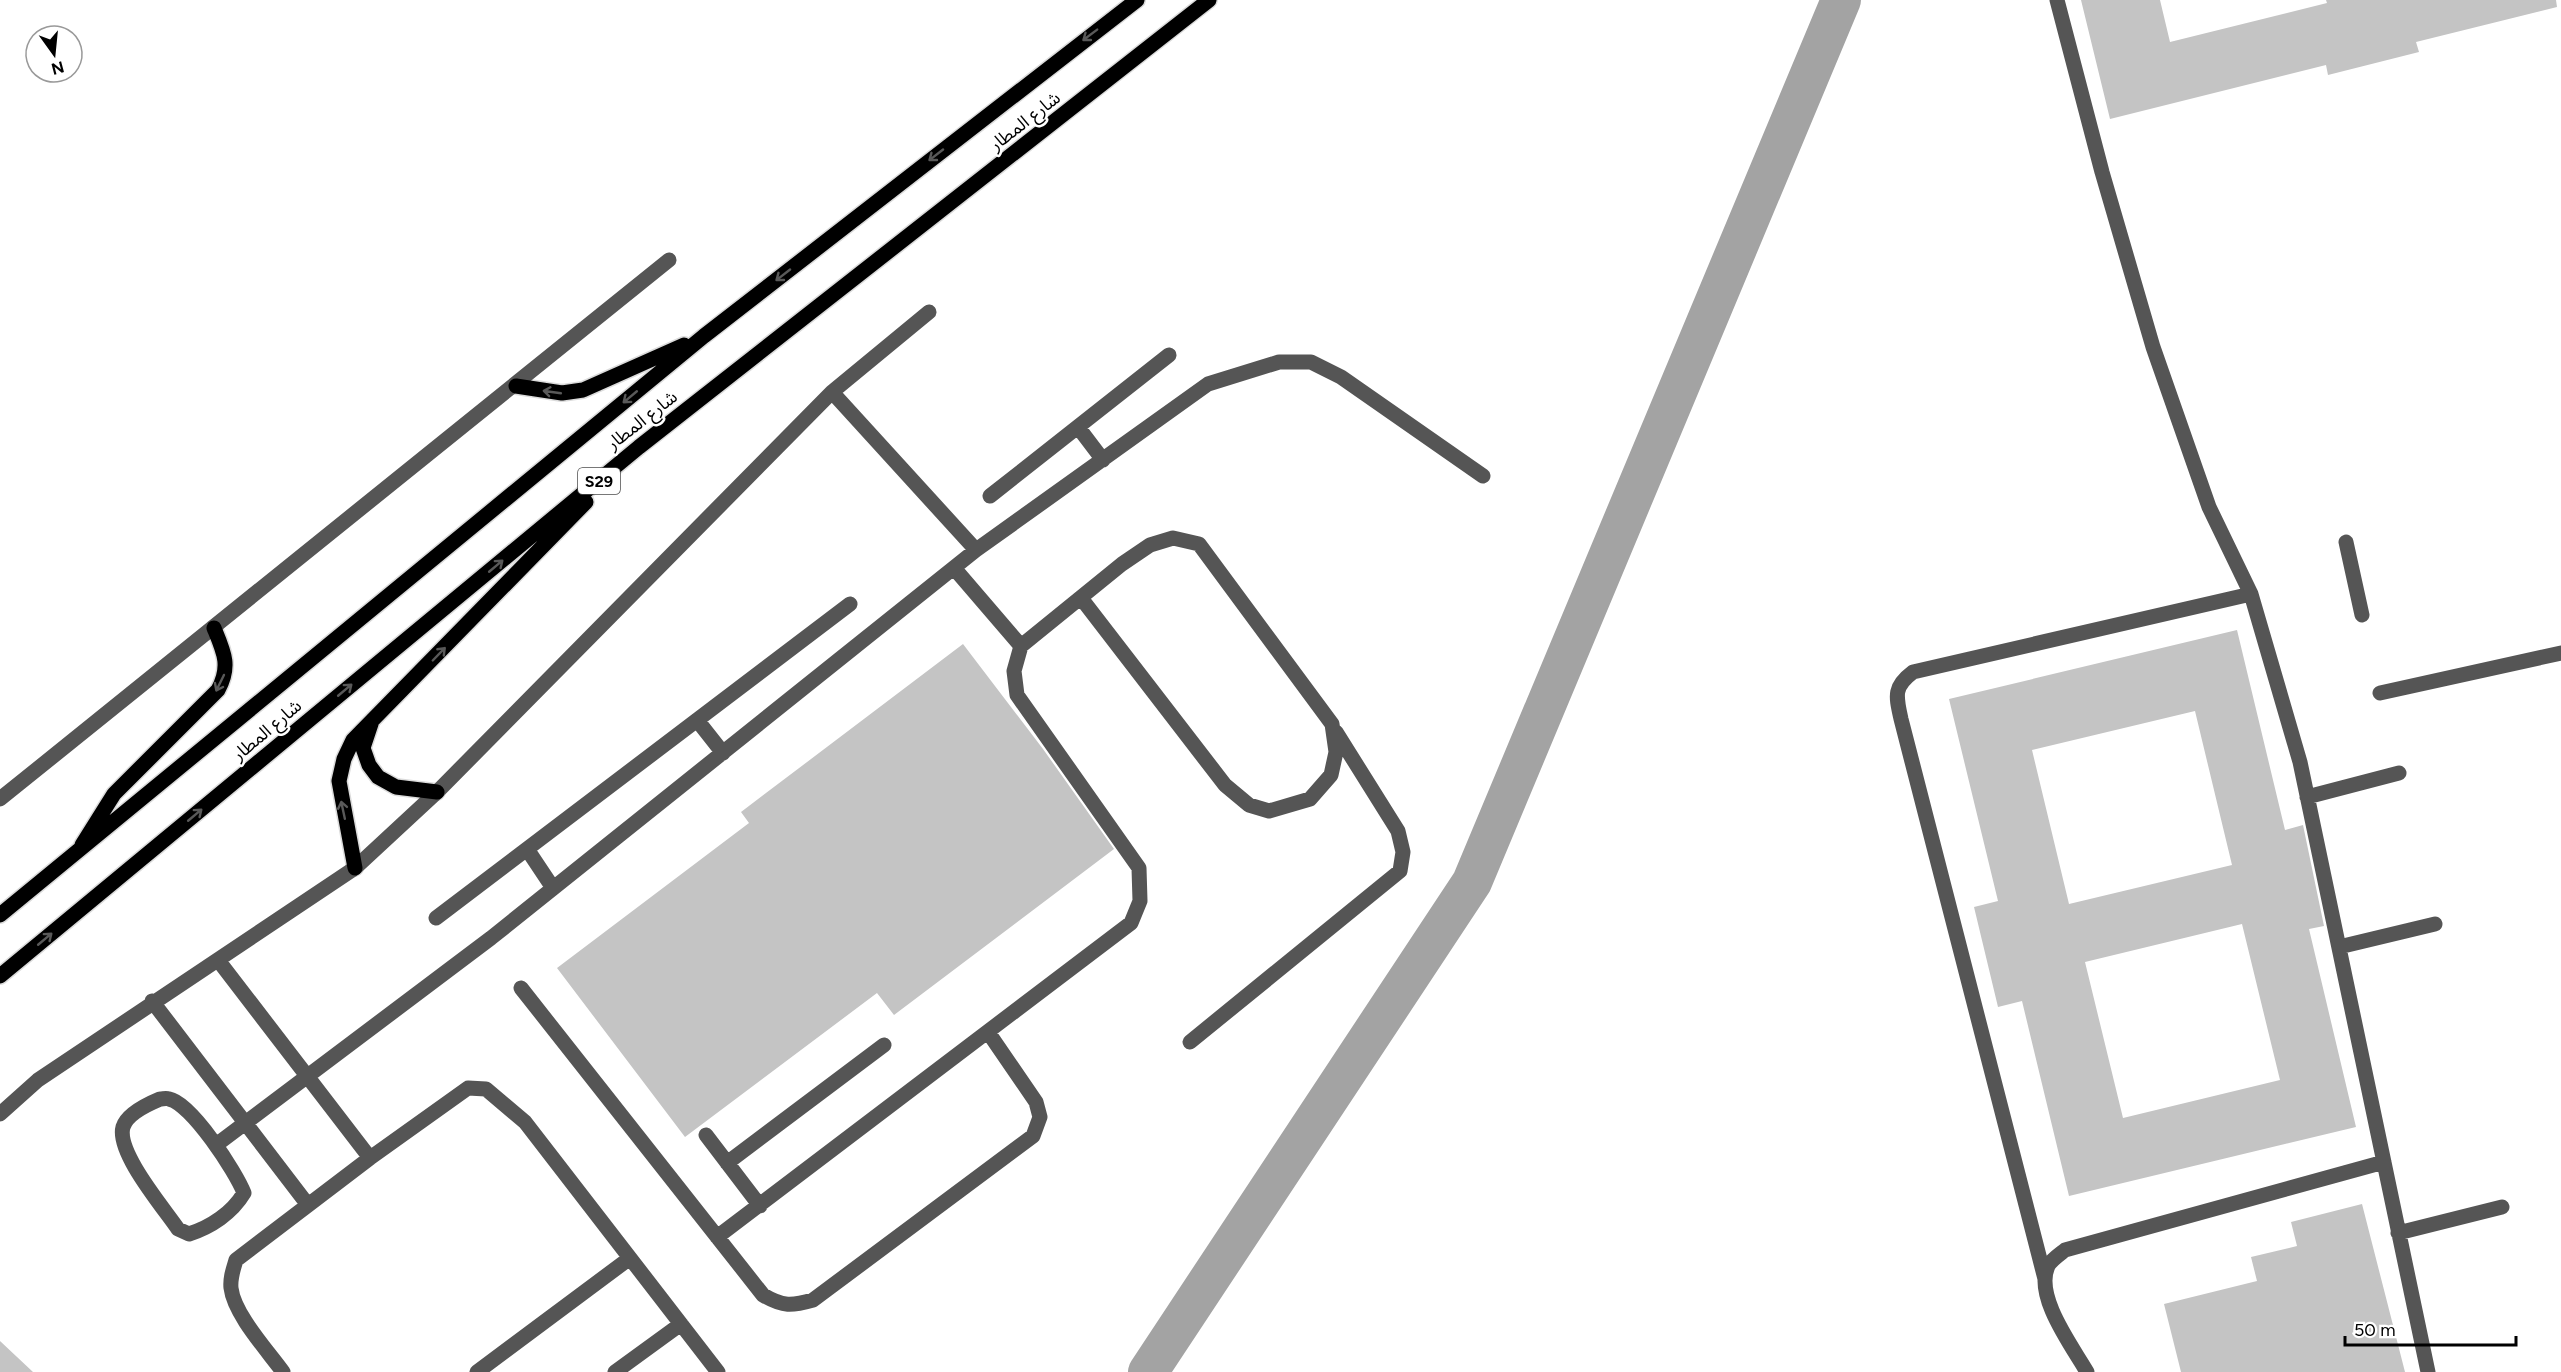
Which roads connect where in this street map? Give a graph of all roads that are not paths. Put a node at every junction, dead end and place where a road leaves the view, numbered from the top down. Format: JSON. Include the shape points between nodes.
{"nodes":[{"id":1,"x":1137,"y":0,"type":"edge"},
{"id":2,"x":1209,"y":0,"type":"edge"},
{"id":3,"x":2057,"y":0,"type":"edge"},
{"id":4,"x":669,"y":260,"type":"dead end"},
{"id":5,"x":929,"y":312,"type":"dead end"},
{"id":6,"x":704,"y":336,"type":"junction"},
{"id":7,"x":1169,"y":356,"type":"dead end"},
{"id":8,"x":516,"y":386,"type":"junction"},
{"id":9,"x":832,"y":392,"type":"junction"},
{"id":10,"x":1078,"y":427,"type":"junction"},
{"id":11,"x":639,"y":447,"type":"junction"},
{"id":12,"x":1103,"y":459,"type":"junction"},
{"id":13,"x":1483,"y":476,"type":"dead end"},
{"id":14,"x":990,"y":496,"type":"dead end"},
{"id":15,"x":2346,"y":542,"type":"dead end"},
{"id":16,"x":976,"y":550,"type":"junction"},
{"id":17,"x":954,"y":568,"type":"junction"},
{"id":18,"x":2251,"y":594,"type":"junction"},
{"id":19,"x":1081,"y":598,"type":"junction"},
{"id":20,"x":850,"y":604,"type":"dead end"},
{"id":21,"x":2362,"y":615,"type":"dead end"},
{"id":22,"x":214,"y":628,"type":"junction"},
{"id":23,"x":1021,"y":646,"type":"junction"},
{"id":24,"x":2561,"y":653,"type":"edge"},
{"id":25,"x":2380,"y":693,"type":"dead end"},
{"id":26,"x":697,"y":720,"type":"junction"},
{"id":27,"x":371,"y":724,"type":"junction"},
{"id":28,"x":1332,"y":724,"type":"junction"},
{"id":29,"x":723,"y":753,"type":"junction"},
{"id":30,"x":2399,"y":773,"type":"dead end"},
{"id":31,"x":437,"y":792,"type":"junction"},
{"id":32,"x":2307,"y":797,"type":"junction"},
{"id":33,"x":0,"y":799,"type":"edge"},
{"id":34,"x":527,"y":849,"type":"junction"},
{"id":35,"x":77,"y":853,"type":"junction"},
{"id":36,"x":355,"y":868,"type":"junction"},
{"id":37,"x":553,"y":888,"type":"junction"},
{"id":38,"x":0,"y":915,"type":"edge"},
{"id":39,"x":436,"y":918,"type":"dead end"},
{"id":40,"x":2435,"y":924,"type":"dead end"},
{"id":41,"x":2339,"y":947,"type":"junction"},
{"id":42,"x":218,"y":960,"type":"junction"},
{"id":43,"x":0,"y":976,"type":"edge"},
{"id":44,"x":521,"y":988,"type":"dead end"},
{"id":45,"x":152,"y":1001,"type":"junction"},
{"id":46,"x":988,"y":1032,"type":"junction"},
{"id":47,"x":1190,"y":1042,"type":"dead end"},
{"id":48,"x":884,"y":1045,"type":"dead end"},
{"id":49,"x":308,"y":1077,"type":"junction"},
{"id":50,"x":0,"y":1114,"type":"edge"},
{"id":51,"x":245,"y":1122,"type":"junction"},
{"id":52,"x":706,"y":1135,"type":"dead end"},
{"id":53,"x":216,"y":1145,"type":"junction"},
{"id":54,"x":370,"y":1158,"type":"junction"},
{"id":55,"x":2384,"y":1162,"type":"junction"},
{"id":56,"x":727,"y":1163,"type":"junction"},
{"id":57,"x":308,"y":1205,"type":"junction"},
{"id":58,"x":760,"y":1206,"type":"junction"},
{"id":59,"x":2502,"y":1207,"type":"dead end"},
{"id":60,"x":2398,"y":1233,"type":"junction"},
{"id":61,"x":717,"y":1237,"type":"junction"},
{"id":62,"x":630,"y":1258,"type":"junction"},
{"id":63,"x":2045,"y":1279,"type":"junction"},
{"id":64,"x":681,"y":1324,"type":"junction"},
{"id":65,"x":283,"y":1372,"type":"edge"},
{"id":66,"x":477,"y":1372,"type":"edge"},
{"id":67,"x":615,"y":1372,"type":"edge"},
{"id":68,"x":718,"y":1372,"type":"edge"},
{"id":69,"x":2087,"y":1372,"type":"edge"},
{"id":70,"x":2428,"y":1372,"type":"edge"}],
"edges":[{"from":1,"to":6,"type":"main road","name":"شارع المطار","number":"S29","one_way":true},
{"from":2,"to":11,"type":"main road","name":"شارع المطار","number":"S29"},
{"from":3,"to":18,"type":"street","via":[[2153,347],[2210,507]]},
{"from":4,"to":8,"type":"street"},
{"from":5,"to":9,"type":"street"},
{"from":6,"to":8,"type":"main road","one_way":true,"via":[[583,390],[562,393]]},
{"from":6,"to":35,"type":"main road","name":"شارع المطار","number":"S29","one_way":true},
{"from":7,"to":10,"type":"street"},
{"from":8,"to":22,"type":"street"},
{"from":9,"to":16,"type":"street"},
{"from":9,"to":31,"type":"street"},
{"from":10,"to":12,"type":"street"},
{"from":10,"to":14,"type":"street"},
{"from":27,"to":11,"type":"main road","one_way":true},
{"from":43,"to":11,"type":"main road","name":"شارع المطار","number":"S29","one_way":true},
{"from":12,"to":13,"type":"street","via":[[1208,384],[1279,362],[1311,362],[1341,376]]},
{"from":12,"to":16,"type":"street"},
{"from":15,"to":21,"type":"street"},
{"from":16,"to":17,"type":"street"},
{"from":17,"to":23,"type":"street"},
{"from":17,"to":29,"type":"street"},
{"from":18,"to":32,"type":"street"},
{"from":18,"to":63,"type":"street","via":[[1913,672],[1900,682],[1896,697],[1901,719]]},
{"from":19,"to":23,"type":"street"},
{"from":19,"to":28,"type":"street","via":[[1150,545],[1173,538],[1199,544]]},
{"from":19,"to":28,"type":"street","via":[[1225,785],[1249,805],[1269,811],[1310,800],[1331,776],[1336,752]]},
{"from":20,"to":26,"type":"street"},
{"from":22,"to":33,"type":"street"},
{"from":22,"to":35,"type":"main road","one_way":true,"via":[[226,665],[218,690],[114,794]]},
{"from":23,"to":46,"type":"street","via":[[1014,671],[1017,695],[1139,868],[1140,901],[1131,923]]},
{"from":24,"to":25,"type":"street"},
{"from":26,"to":29,"type":"street"},
{"from":26,"to":34,"type":"street"},
{"from":27,"to":31,"type":"main road","via":[[363,748],[378,777],[396,788]]},
{"from":36,"to":27,"type":"main road","one_way":true,"via":[[339,781],[353,740]]},
{"from":28,"to":47,"type":"street","via":[[1398,831],[1403,852],[1400,871]]},
{"from":29,"to":37,"type":"street"},
{"from":30,"to":32,"type":"street"},
{"from":31,"to":36,"type":"street"},
{"from":32,"to":41,"type":"street"},
{"from":34,"to":37,"type":"street"},
{"from":34,"to":39,"type":"street"},
{"from":35,"to":38,"type":"main road","name":"شارع المطار","number":"S29"},
{"from":36,"to":42,"type":"street"},
{"from":37,"to":49,"type":"street"},
{"from":40,"to":41,"type":"street"},
{"from":41,"to":55,"type":"street"},
{"from":42,"to":45,"type":"street"},
{"from":42,"to":49,"type":"street"},
{"from":44,"to":61,"type":"street"},
{"from":45,"to":50,"type":"street","via":[[38,1080]]},
{"from":45,"to":51,"type":"street"},
{"from":46,"to":58,"type":"street"},
{"from":46,"to":61,"type":"street","via":[[1036,1102],[1040,1117],[1033,1136],[813,1300],[778,1304],[763,1295]]},
{"from":48,"to":56,"type":"street"},
{"from":49,"to":51,"type":"street"},
{"from":49,"to":54,"type":"street"},
{"from":51,"to":53,"type":"street"},
{"from":51,"to":57,"type":"street"},
{"from":52,"to":56,"type":"street"},
{"from":53,"to":53,"type":"street","via":[[190,1112],[171,1098],[145,1105],[124,1124],[121,1137],[127,1154],[178,1229],[189,1234],[212,1224],[237,1204],[244,1193]]},
{"from":54,"to":57,"type":"street"},
{"from":54,"to":62,"type":"street","via":[[468,1088],[486,1089],[525,1122]]},
{"from":55,"to":60,"type":"street"},
{"from":55,"to":63,"type":"street","via":[[2065,1250],[2049,1264]]},
{"from":56,"to":58,"type":"street"},
{"from":57,"to":65,"type":"street","via":[[236,1260],[230,1278],[231,1291],[242,1314]]},
{"from":58,"to":61,"type":"street"},
{"from":59,"to":60,"type":"street"},
{"from":60,"to":70,"type":"street"},
{"from":62,"to":64,"type":"street"},
{"from":62,"to":66,"type":"street"},
{"from":63,"to":69,"type":"street","via":[[2049,1305]]},
{"from":64,"to":67,"type":"street"},
{"from":64,"to":68,"type":"street"}]}
